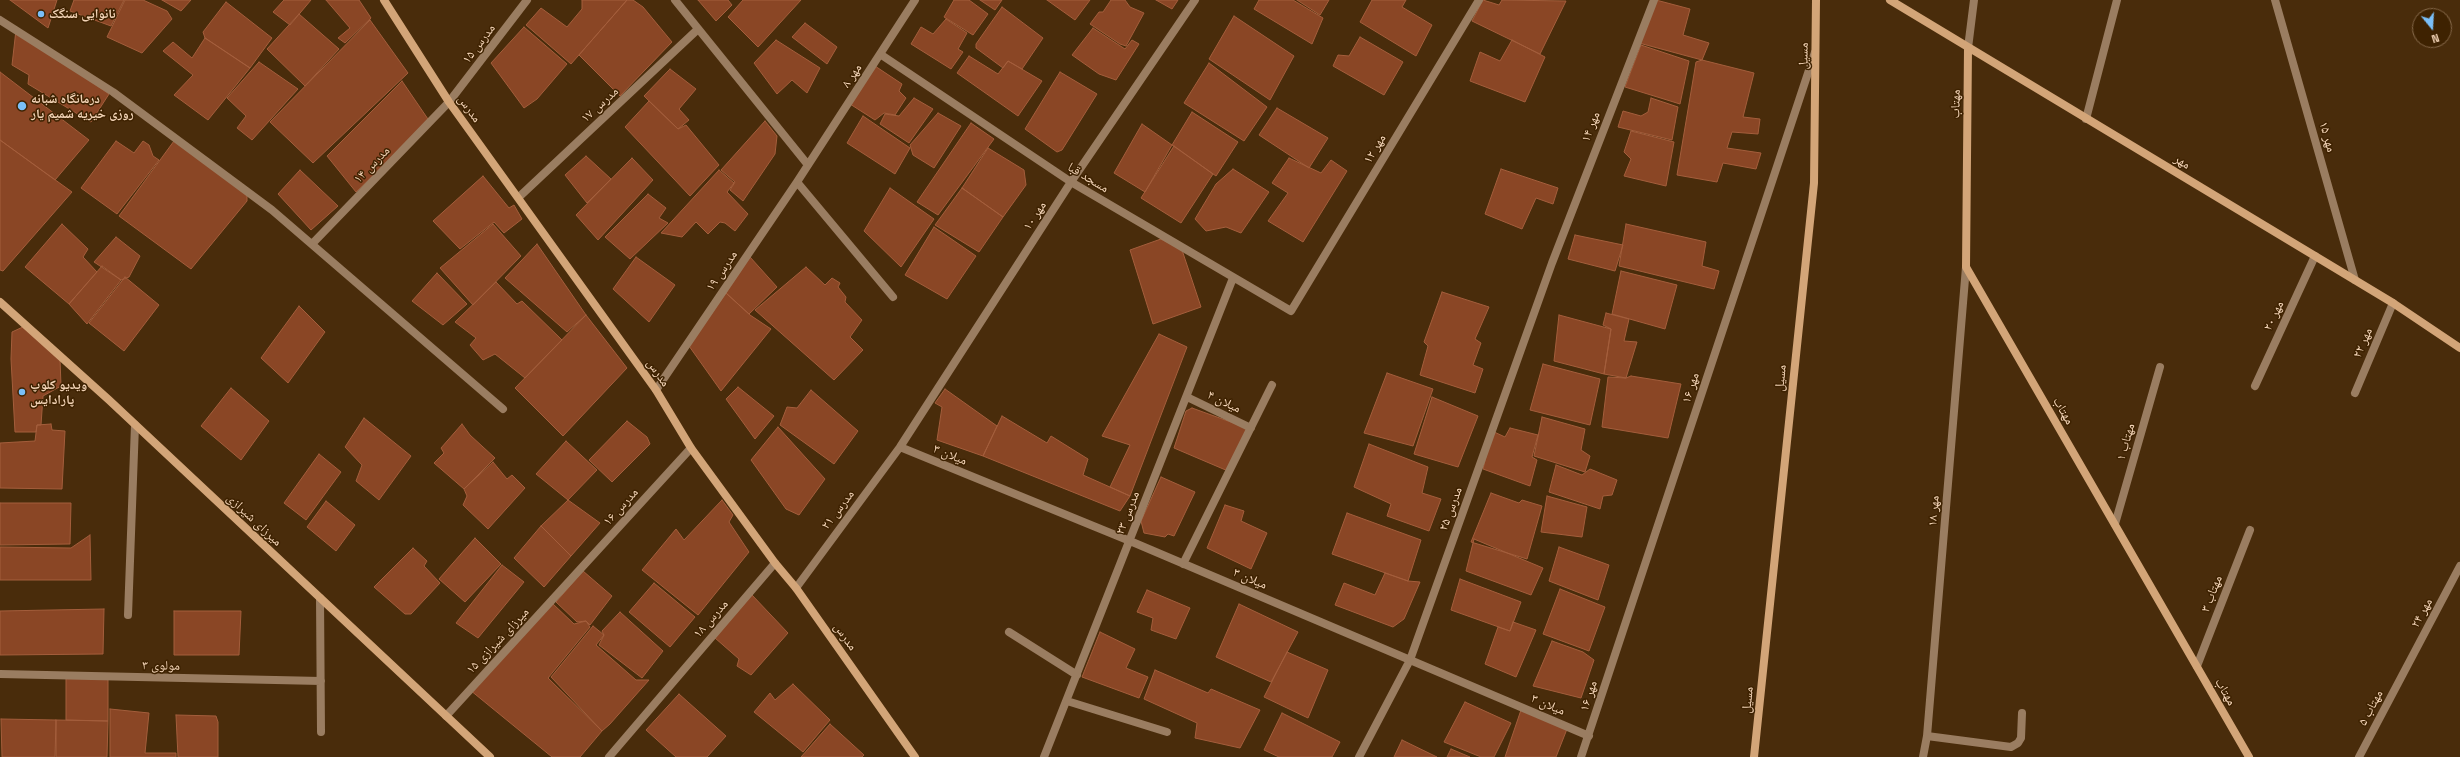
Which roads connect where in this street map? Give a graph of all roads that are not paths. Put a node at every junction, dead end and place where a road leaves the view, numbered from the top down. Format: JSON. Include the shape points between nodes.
{"nodes":[{"id":1,"x":384,"y":0,"type":"edge"},
{"id":2,"x":527,"y":0,"type":"edge"},
{"id":3,"x":675,"y":0,"type":"edge"},
{"id":4,"x":915,"y":0,"type":"edge"},
{"id":5,"x":1194,"y":0,"type":"edge"},
{"id":6,"x":1479,"y":0,"type":"edge"},
{"id":7,"x":1654,"y":0,"type":"edge"},
{"id":8,"x":1816,"y":0,"type":"edge"},
{"id":9,"x":1890,"y":0,"type":"edge"},
{"id":10,"x":1974,"y":0,"type":"edge"},
{"id":11,"x":2117,"y":0,"type":"edge"},
{"id":12,"x":2275,"y":0,"type":"edge"},
{"id":13,"x":0,"y":20,"type":"edge"},
{"id":14,"x":697,"y":30,"type":"junction"},
{"id":15,"x":1816,"y":48,"type":"junction"},
{"id":16,"x":1968,"y":48,"type":"junction"},
{"id":17,"x":880,"y":54,"type":"junction"},
{"id":18,"x":449,"y":102,"type":"junction"},
{"id":19,"x":2086,"y":118,"type":"junction"},
{"id":20,"x":808,"y":165,"type":"junction"},
{"id":21,"x":797,"y":182,"type":"junction"},
{"id":22,"x":1071,"y":182,"type":"junction"},
{"id":23,"x":519,"y":197,"type":"junction"},
{"id":24,"x":312,"y":244,"type":"junction"},
{"id":25,"x":2315,"y":256,"type":"junction"},
{"id":26,"x":1552,"y":263,"type":"joint"},
{"id":27,"x":1966,"y":267,"type":"junction"},
{"id":28,"x":1233,"y":278,"type":"junction"},
{"id":29,"x":2356,"y":280,"type":"junction"},
{"id":30,"x":893,"y":297,"type":"dead end"},
{"id":31,"x":0,"y":302,"type":"edge"},
{"id":32,"x":2393,"y":303,"type":"junction"},
{"id":33,"x":1291,"y":311,"type":"joint"},
{"id":34,"x":2460,"y":348,"type":"edge"},
{"id":35,"x":2160,"y":367,"type":"dead end"},
{"id":36,"x":1272,"y":385,"type":"dead end"},
{"id":37,"x":2255,"y":386,"type":"dead end"},
{"id":38,"x":656,"y":390,"type":"junction"},
{"id":39,"x":2355,"y":393,"type":"dead end"},
{"id":40,"x":1187,"y":397,"type":"junction"},
{"id":41,"x":503,"y":409,"type":"dead end"},
{"id":42,"x":135,"y":425,"type":"junction"},
{"id":43,"x":1251,"y":428,"type":"junction"},
{"id":44,"x":900,"y":447,"type":"junction"},
{"id":45,"x":691,"y":448,"type":"junction"},
{"id":46,"x":2115,"y":524,"type":"junction"},
{"id":47,"x":2250,"y":530,"type":"dead end"},
{"id":48,"x":1130,"y":542,"type":"junction"},
{"id":49,"x":775,"y":563,"type":"junction"},
{"id":50,"x":1183,"y":564,"type":"junction"},
{"id":51,"x":2460,"y":566,"type":"edge"},
{"id":52,"x":568,"y":582,"type":"joint"},
{"id":53,"x":796,"y":588,"type":"junction"},
{"id":54,"x":320,"y":598,"type":"junction"},
{"id":55,"x":128,"y":614,"type":"dead end"},
{"id":56,"x":1008,"y":632,"type":"dead end"},
{"id":57,"x":1410,"y":660,"type":"junction"},
{"id":58,"x":2197,"y":666,"type":"junction"},
{"id":59,"x":2404,"y":671,"type":"joint"},
{"id":60,"x":0,"y":674,"type":"edge"},
{"id":61,"x":1077,"y":675,"type":"junction"},
{"id":62,"x":321,"y":682,"type":"junction"},
{"id":63,"x":1067,"y":701,"type":"junction"},
{"id":64,"x":2022,"y":713,"type":"dead end"},
{"id":65,"x":446,"y":716,"type":"junction"},
{"id":66,"x":321,"y":732,"type":"dead end"},
{"id":67,"x":1167,"y":732,"type":"dead end"},
{"id":68,"x":1589,"y":736,"type":"junction"},
{"id":69,"x":1927,"y":736,"type":"junction"},
{"id":70,"x":490,"y":757,"type":"edge"},
{"id":71,"x":609,"y":757,"type":"edge"},
{"id":72,"x":915,"y":757,"type":"edge"},
{"id":73,"x":1044,"y":757,"type":"edge"},
{"id":74,"x":1359,"y":757,"type":"edge"},
{"id":75,"x":1581,"y":757,"type":"edge"},
{"id":76,"x":1754,"y":757,"type":"edge"},
{"id":77,"x":1923,"y":757,"type":"edge"},
{"id":78,"x":2249,"y":757,"type":"edge"},
{"id":79,"x":2358,"y":757,"type":"edge"}],
"edges":[{"from":1,"to":18,"type":"street","name":"مدرس"},
{"from":2,"to":18,"type":"street","name":"مدرس ۱۵"},
{"from":3,"to":14,"type":"street"},
{"from":4,"to":17,"type":"street","name":"مهر ۸"},
{"from":5,"to":22,"type":"street","name":"مهر ۱۰"},
{"from":6,"to":33,"type":"street","name":"مهر ۱۲"},
{"from":7,"to":26,"type":"street","name":"مهر ۱۴"},
{"from":8,"to":15,"type":"street","name":"مسیل"},
{"from":9,"to":16,"type":"street","name":"مهر"},
{"from":10,"to":16,"type":"street"},
{"from":11,"to":19,"type":"street"},
{"from":12,"to":29,"type":"street","name":"مهر ۱۵"},
{"from":13,"to":24,"type":"street","via":[[113,92],[272,210]]},
{"from":14,"to":20,"type":"street"},
{"from":14,"to":23,"type":"street","name":"مدرس ۱۷"},
{"from":15,"to":68,"type":"street","name":"مهر ۱۶"},
{"from":15,"to":76,"type":"street","name":"مسیل","via":[[1814,183]]},
{"from":16,"to":19,"type":"street","name":"مهر"},
{"from":16,"to":27,"type":"street","name":"مهتاب"},
{"from":17,"to":20,"type":"street","name":"مهر ۸"},
{"from":17,"to":22,"type":"street","name":"مسجد قبا"},
{"from":18,"to":23,"type":"street","name":"مدرس"},
{"from":18,"to":24,"type":"street","name":"مدرس ۱۴"},
{"from":19,"to":25,"type":"street","name":"مهر"},
{"from":20,"to":21,"type":"street","name":"مدرس ۱۹"},
{"from":21,"to":30,"type":"street"},
{"from":21,"to":38,"type":"street","name":"مدرس ۱۹"},
{"from":22,"to":28,"type":"street","name":"مسجد قبا"},
{"from":22,"to":44,"type":"street","name":"مهر ۱۰"},
{"from":23,"to":38,"type":"street","name":"مدرس"},
{"from":24,"to":41,"type":"street"},
{"from":25,"to":29,"type":"street","name":"مهر"},
{"from":25,"to":37,"type":"street","name":"مهر ۲۰"},
{"from":26,"to":57,"type":"street","name":"مدرس ۲۵"},
{"from":27,"to":46,"type":"street","name":"مهتاب"},
{"from":27,"to":69,"type":"street","name":"مهر ۱۸"},
{"from":28,"to":33,"type":"street","name":"مسجد قبا"},
{"from":28,"to":40,"type":"street","name":"مدرس ۲۳"},
{"from":29,"to":32,"type":"street","name":"مهر"},
{"from":31,"to":42,"type":"street","name":"میرزای شیرازی"},
{"from":32,"to":34,"type":"street","name":"مهر"},
{"from":32,"to":39,"type":"street","name":"مهر ۲۲"},
{"from":35,"to":46,"type":"street","name":"مهتاب ۱"},
{"from":36,"to":43,"type":"street"},
{"from":38,"to":45,"type":"street","name":"مدرس"},
{"from":40,"to":43,"type":"street","name":"میلان ۴"},
{"from":40,"to":48,"type":"street","name":"مدرس ۲۳"},
{"from":42,"to":54,"type":"street","name":"میرزای شیرازی"},
{"from":42,"to":55,"type":"street"},
{"from":43,"to":50,"type":"street"},
{"from":44,"to":48,"type":"street","name":"میلان ۳"},
{"from":44,"to":53,"type":"street","name":"مدرس ۲۱"},
{"from":45,"to":49,"type":"street","name":"مدرس"},
{"from":45,"to":52,"type":"street","name":"مدرس ۱۶"},
{"from":46,"to":58,"type":"street","name":"مهتاب"},
{"from":47,"to":58,"type":"street","name":"مهتاب ۳"},
{"from":48,"to":50,"type":"street","name":"میلان ۳"},
{"from":48,"to":61,"type":"street","name":"مدرس ۲۳"},
{"from":49,"to":53,"type":"street","name":"مدرس"},
{"from":49,"to":71,"type":"street","name":"مدرس ۱۸"},
{"from":50,"to":57,"type":"street","name":"میلان ۳"},
{"from":51,"to":59,"type":"street","name":"مهر ۲۴"},
{"from":52,"to":65,"type":"street","name":"میرزای شیرازی ۱۵"},
{"from":53,"to":72,"type":"street","name":"مدرس"},
{"from":54,"to":62,"type":"street"},
{"from":54,"to":65,"type":"street","name":"میرزای شیرازی"},
{"from":56,"to":61,"type":"street"},
{"from":57,"to":68,"type":"street","name":"میلان ۳"},
{"from":57,"to":74,"type":"street","name":"مدرس ۲۵"},
{"from":58,"to":78,"type":"street","name":"مهتاب"},
{"from":59,"to":79,"type":"street","name":"مهتاب ۵"},
{"from":60,"to":62,"type":"street","name":"مولوی ۳"},
{"from":61,"to":63,"type":"street","name":"مدرس ۲۳"},
{"from":62,"to":66,"type":"street"},
{"from":63,"to":67,"type":"street"},
{"from":63,"to":73,"type":"street","name":"مدرس ۲۳"},
{"from":64,"to":69,"type":"street","via":[[2021,738],[2018,744],[2011,747]]},
{"from":65,"to":70,"type":"street","name":"میرزای شیرازی"},
{"from":68,"to":75,"type":"street","name":"مهر ۱۶"},
{"from":69,"to":77,"type":"street","name":"مهر ۱۸"}]}
